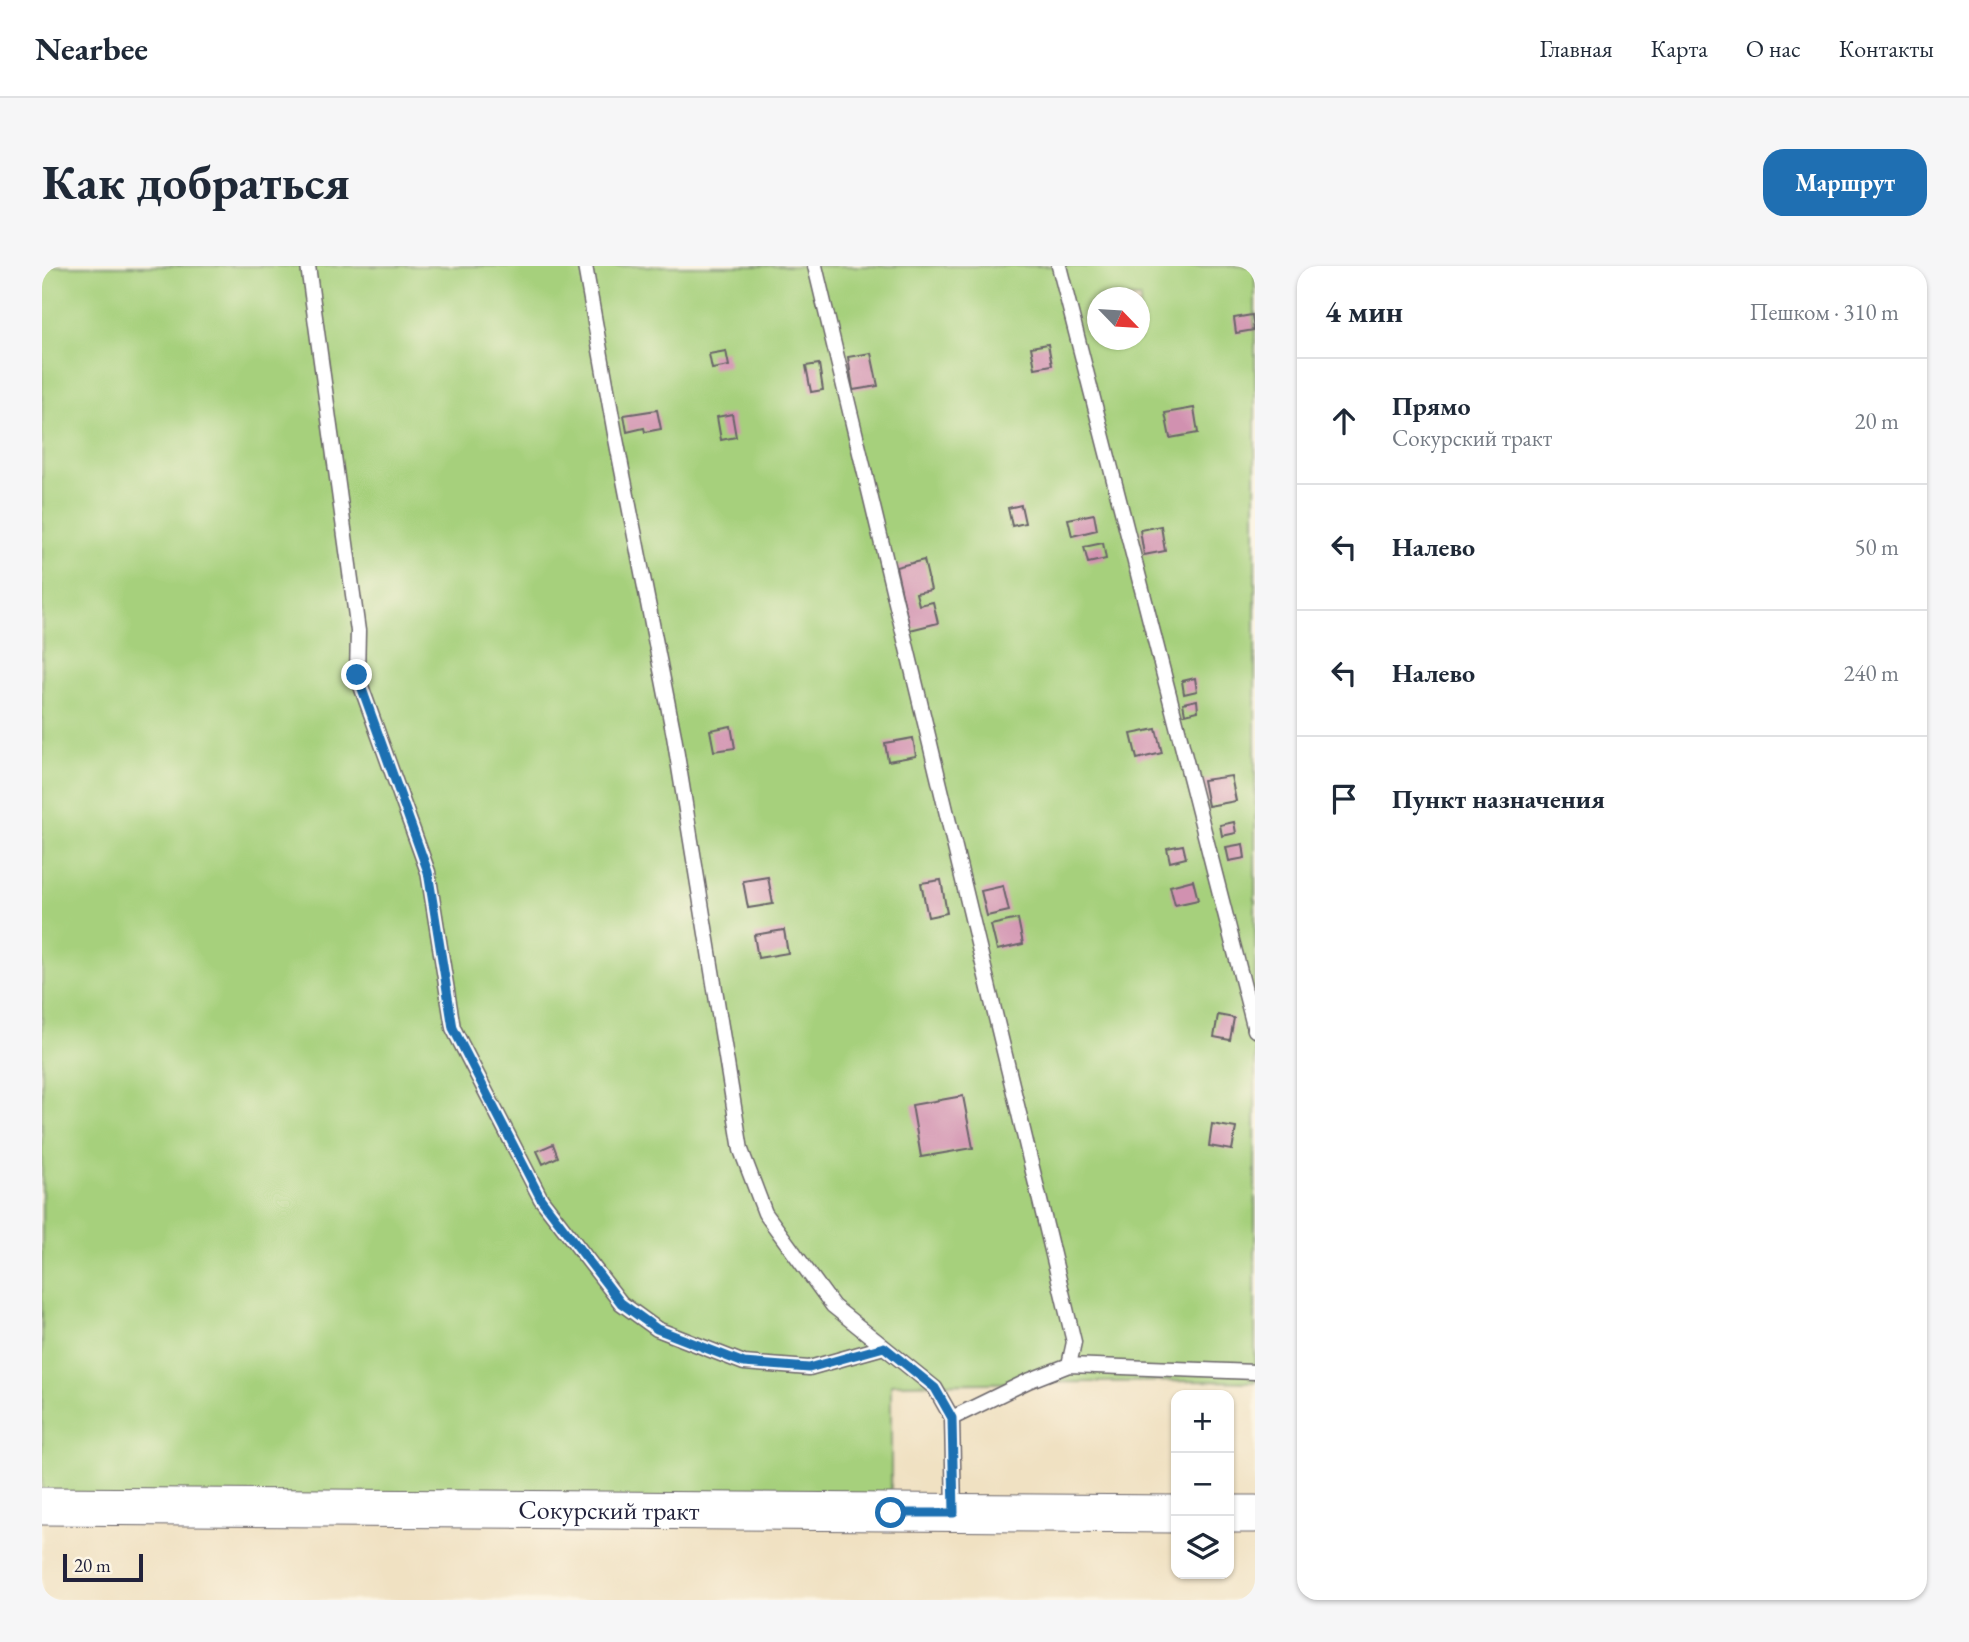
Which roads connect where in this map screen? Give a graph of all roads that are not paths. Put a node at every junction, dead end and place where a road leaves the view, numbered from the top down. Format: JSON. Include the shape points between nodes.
{"nodes":[{"id":1,"x":308,"y":266,"type":"edge"},
{"id":2,"x":585,"y":266,"type":"edge"},
{"id":3,"x":816,"y":266,"type":"edge"},
{"id":4,"x":1059,"y":266,"type":"edge"},
{"id":5,"x":1255,"y":1030,"type":"edge"},
{"id":6,"x":884,"y":1347,"type":"junction"},
{"id":7,"x":1069,"y":1365,"type":"junction"},
{"id":8,"x":1255,"y":1372,"type":"edge"},
{"id":9,"x":952,"y":1418,"type":"junction"},
{"id":10,"x":42,"y":1506,"type":"edge"},
{"id":11,"x":954,"y":1513,"type":"junction"},
{"id":12,"x":1171,"y":1514,"type":"edge"},
{"id":13,"x":1234,"y":1514,"type":"edge"},
{"id":14,"x":1255,"y":1514,"type":"edge"}],
"edges":[{"from":1,"to":6,"type":"lane","via":[[358,631],[357,675],[428,872],[453,1028],[541,1199],[621,1303],[657,1329],[744,1363],[809,1368]]},
{"from":2,"to":6,"type":"lane","via":[[674,736],[741,1150],[765,1213],[833,1306]]},
{"from":3,"to":7,"type":"lane","via":[[1074,1342]]},
{"from":4,"to":5,"type":"lane"},
{"from":6,"to":9,"type":"lane","via":[[935,1388]]},
{"from":7,"to":8,"type":"lane"},
{"from":7,"to":9,"type":"lane"},
{"from":9,"to":11,"type":"lane"},
{"from":10,"to":11,"type":"street","name":"Сокурский тракт"},
{"from":11,"to":12,"type":"street","name":"Сокурский тракт"},
{"from":13,"to":14,"type":"street"}]}
